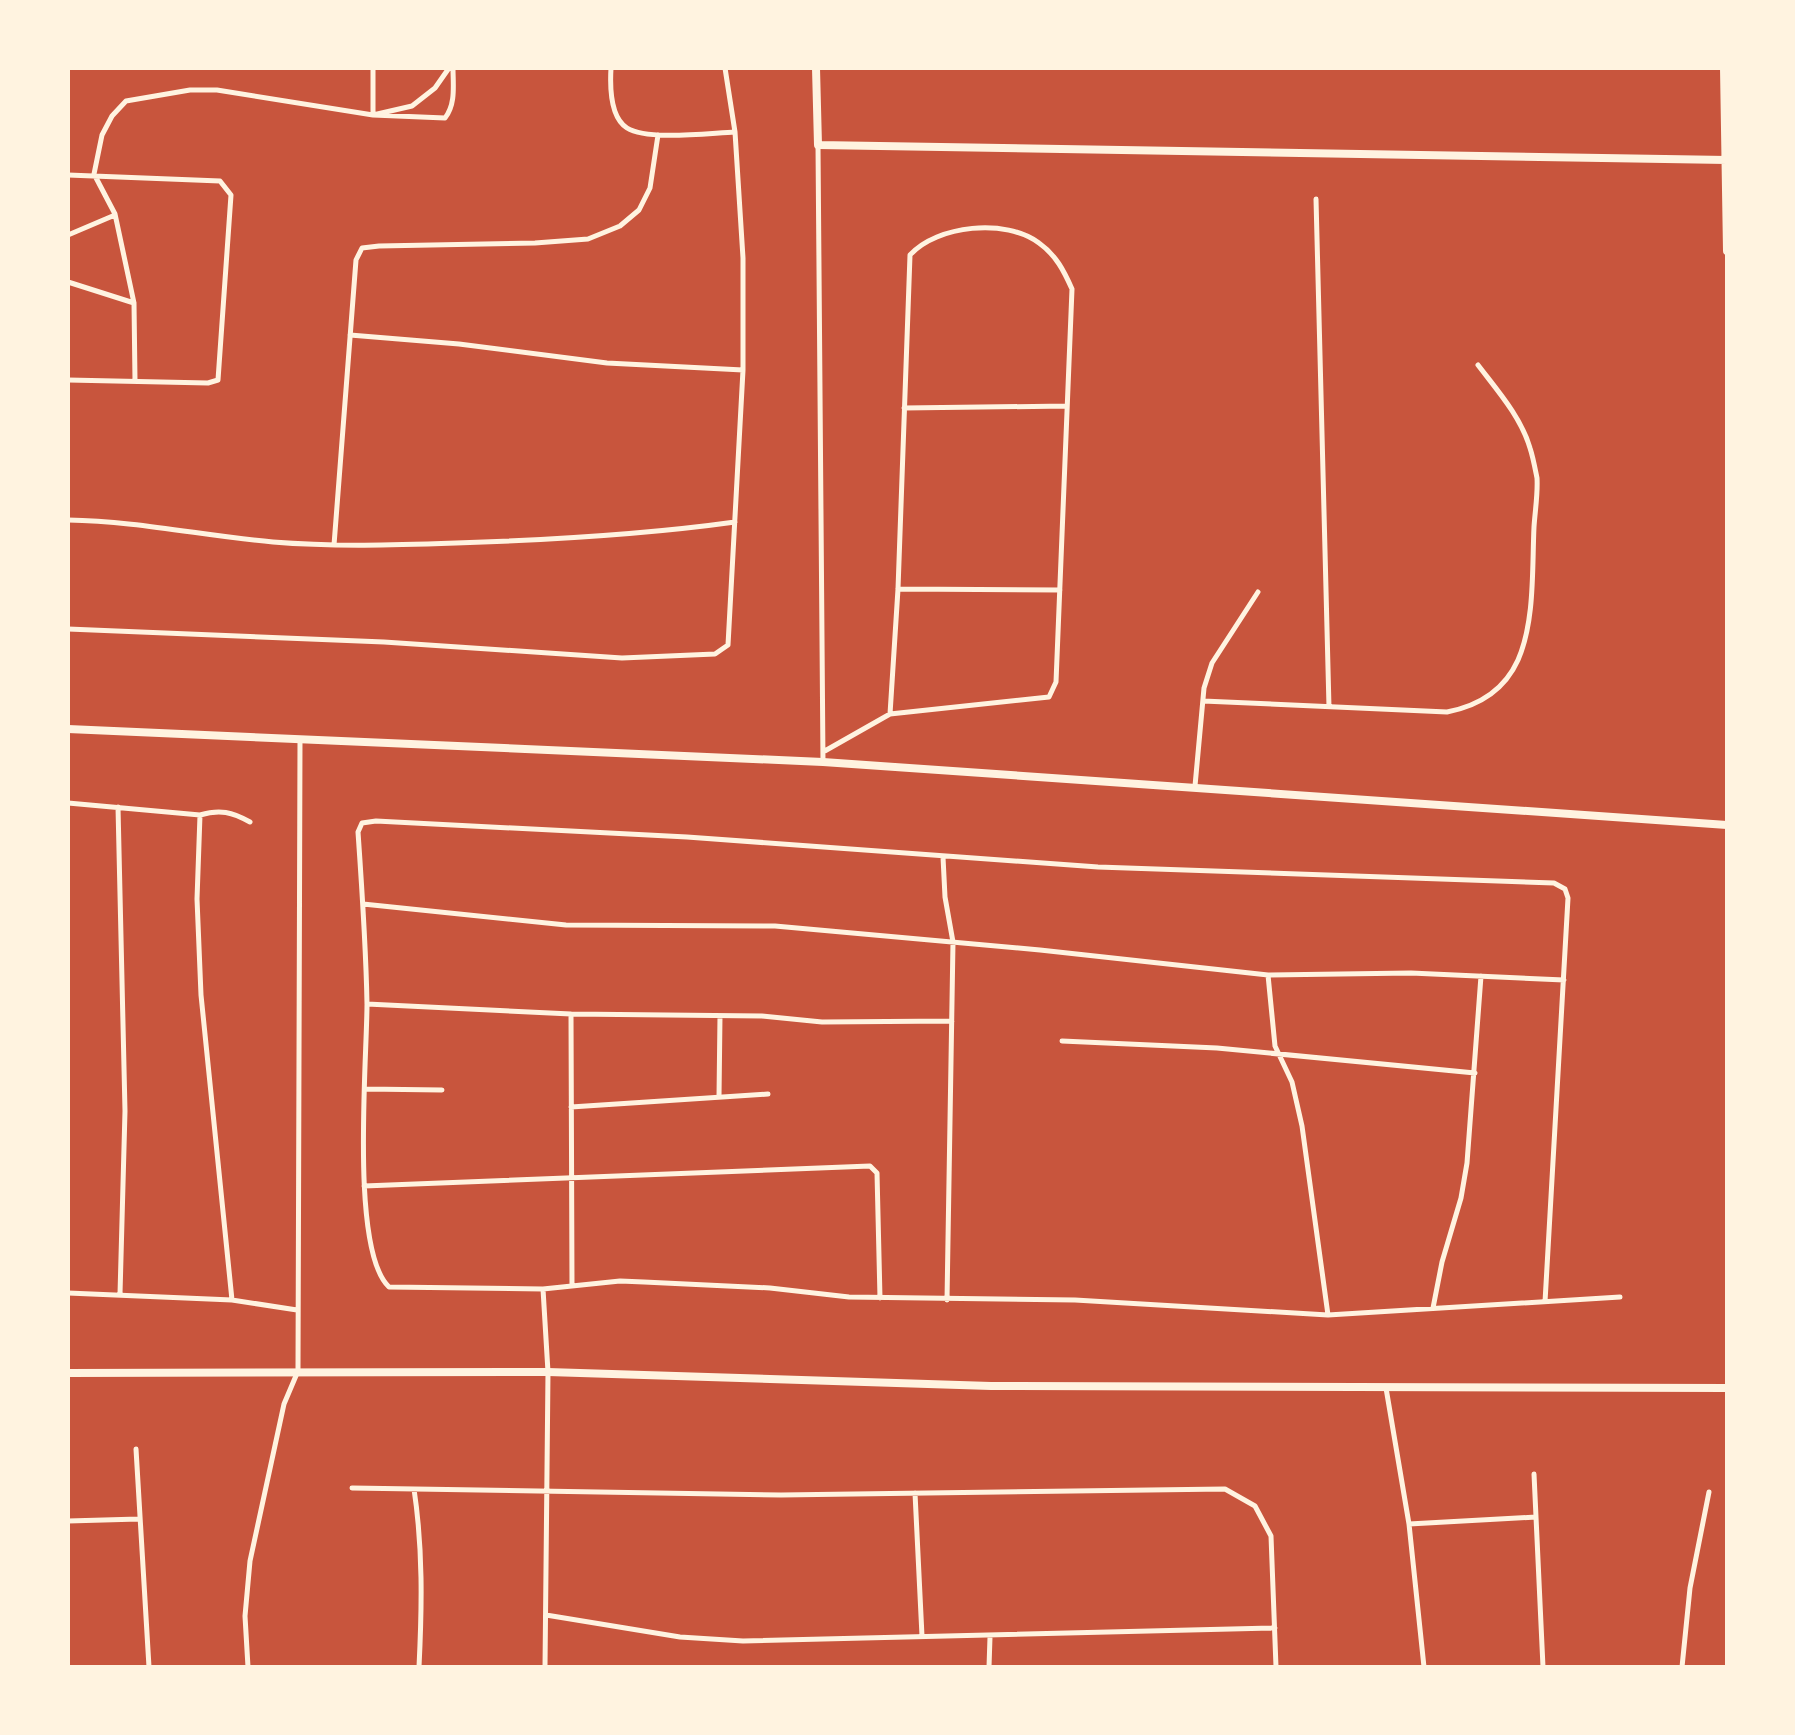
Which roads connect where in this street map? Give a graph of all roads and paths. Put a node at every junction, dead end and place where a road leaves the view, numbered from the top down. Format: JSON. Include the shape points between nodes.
{"nodes":[{"id":1,"x":373,"y":68,"type":"edge"},
{"id":2,"x":451,"y":68,"type":"edge"},
{"id":3,"x":611,"y":68,"type":"edge"},
{"id":4,"x":725,"y":68,"type":"edge"},
{"id":5,"x":816,"y":68,"type":"edge"},
{"id":6,"x":1724,"y":68,"type":"edge"},
{"id":7,"x":373,"y":115,"type":"junction"},
{"id":8,"x":735,"y":132,"type":"junction"},
{"id":9,"x":658,"y":135,"type":"junction"},
{"id":10,"x":818,"y":145,"type":"junction"},
{"id":11,"x":1726,"y":160,"type":"edge"},
{"id":12,"x":94,"y":174,"type":"junction"},
{"id":13,"x":68,"y":175,"type":"edge"},
{"id":14,"x":1316,"y":199,"type":"dead end"},
{"id":15,"x":115,"y":214,"type":"junction"},
{"id":16,"x":68,"y":235,"type":"edge"},
{"id":17,"x":1727,"y":251,"type":"edge"},
{"id":18,"x":68,"y":282,"type":"edge"},
{"id":19,"x":134,"y":303,"type":"junction"},
{"id":20,"x":350,"y":335,"type":"junction"},
{"id":21,"x":1478,"y":365,"type":"dead end"},
{"id":22,"x":743,"y":370,"type":"junction"},
{"id":23,"x":68,"y":380,"type":"edge"},
{"id":24,"x":135,"y":381,"type":"junction"},
{"id":25,"x":1067,"y":406,"type":"junction"},
{"id":26,"x":904,"y":408,"type":"junction"},
{"id":27,"x":68,"y":520,"type":"edge"},
{"id":28,"x":735,"y":522,"type":"junction"},
{"id":29,"x":334,"y":545,"type":"junction"},
{"id":30,"x":898,"y":589,"type":"junction"},
{"id":31,"x":1060,"y":590,"type":"junction"},
{"id":32,"x":1258,"y":592,"type":"dead end"},
{"id":33,"x":68,"y":629,"type":"edge"},
{"id":34,"x":1203,"y":701,"type":"junction"},
{"id":35,"x":1329,"y":707,"type":"junction"},
{"id":36,"x":890,"y":714,"type":"junction"},
{"id":37,"x":68,"y":729,"type":"edge"},
{"id":38,"x":300,"y":740,"type":"junction"},
{"id":39,"x":823,"y":757,"type":"junction"},
{"id":40,"x":1195,"y":786,"type":"junction"},
{"id":41,"x":68,"y":803,"type":"edge"},
{"id":42,"x":118,"y":807,"type":"junction"},
{"id":43,"x":200,"y":815,"type":"junction"},
{"id":44,"x":250,"y":822,"type":"dead end"},
{"id":45,"x":1727,"y":825,"type":"edge"},
{"id":46,"x":943,"y":857,"type":"junction"},
{"id":47,"x":363,"y":904,"type":"junction"},
{"id":48,"x":953,"y":942,"type":"junction"},
{"id":49,"x":1268,"y":975,"type":"junction"},
{"id":50,"x":1481,"y":976,"type":"junction"},
{"id":51,"x":1564,"y":980,"type":"junction"},
{"id":52,"x":367,"y":1004,"type":"junction"},
{"id":53,"x":571,"y":1014,"type":"junction"},
{"id":54,"x":720,"y":1016,"type":"junction"},
{"id":55,"x":952,"y":1021,"type":"junction"},
{"id":56,"x":1062,"y":1041,"type":"dead end"},
{"id":57,"x":1280,"y":1056,"type":"junction"},
{"id":58,"x":1475,"y":1073,"type":"junction"},
{"id":59,"x":365,"y":1089,"type":"junction"},
{"id":60,"x":442,"y":1090,"type":"dead end"},
{"id":61,"x":768,"y":1094,"type":"dead end"},
{"id":62,"x":719,"y":1097,"type":"junction"},
{"id":63,"x":571,"y":1107,"type":"junction"},
{"id":64,"x":571,"y":1177,"type":"junction"},
{"id":65,"x":364,"y":1186,"type":"junction"},
{"id":66,"x":572,"y":1286,"type":"junction"},
{"id":67,"x":543,"y":1289,"type":"junction"},
{"id":68,"x":68,"y":1293,"type":"edge"},
{"id":69,"x":120,"y":1294,"type":"junction"},
{"id":70,"x":1620,"y":1297,"type":"dead end"},
{"id":71,"x":880,"y":1298,"type":"junction"},
{"id":72,"x":232,"y":1300,"type":"junction"},
{"id":73,"x":947,"y":1300,"type":"junction"},
{"id":74,"x":1545,"y":1302,"type":"junction"},
{"id":75,"x":1433,"y":1308,"type":"junction"},
{"id":76,"x":297,"y":1310,"type":"junction"},
{"id":77,"x":1328,"y":1315,"type":"junction"},
{"id":78,"x":298,"y":1371,"type":"junction"},
{"id":79,"x":548,"y":1372,"type":"junction"},
{"id":80,"x":68,"y":1373,"type":"edge"},
{"id":81,"x":1386,"y":1388,"type":"junction"},
{"id":82,"x":1727,"y":1388,"type":"edge"},
{"id":83,"x":136,"y":1449,"type":"dead end"},
{"id":84,"x":1534,"y":1474,"type":"dead end"},
{"id":85,"x":352,"y":1488,"type":"dead end"},
{"id":86,"x":414,"y":1488,"type":"junction"},
{"id":87,"x":548,"y":1491,"type":"junction"},
{"id":88,"x":1709,"y":1492,"type":"dead end"},
{"id":89,"x":915,"y":1493,"type":"junction"},
{"id":90,"x":1536,"y":1517,"type":"junction"},
{"id":91,"x":139,"y":1519,"type":"junction"},
{"id":92,"x":68,"y":1521,"type":"edge"},
{"id":93,"x":1409,"y":1524,"type":"junction"},
{"id":94,"x":546,"y":1615,"type":"junction"},
{"id":95,"x":1275,"y":1628,"type":"junction"},
{"id":96,"x":922,"y":1636,"type":"junction"},
{"id":97,"x":990,"y":1637,"type":"junction"},
{"id":98,"x":149,"y":1667,"type":"edge"},
{"id":99,"x":248,"y":1667,"type":"edge"},
{"id":100,"x":419,"y":1667,"type":"edge"},
{"id":101,"x":545,"y":1667,"type":"edge"},
{"id":102,"x":989,"y":1667,"type":"edge"},
{"id":103,"x":1276,"y":1667,"type":"edge"},
{"id":104,"x":1424,"y":1667,"type":"edge"},
{"id":105,"x":1543,"y":1667,"type":"edge"},
{"id":106,"x":1682,"y":1667,"type":"edge"}],
"edges":[{"from":1,"to":7,"type":"lane"},
{"from":2,"to":7,"type":"lane","via":[[412,106]]},
{"from":2,"to":7,"type":"lane","via":[[454,96],[445,118]]},
{"from":3,"to":9,"type":"lane","via":[[615,112],[627,128]]},
{"from":4,"to":8,"type":"lane"},
{"from":5,"to":10,"type":"street"},
{"from":6,"to":11,"type":"street"},
{"from":7,"to":12,"type":"lane","via":[[217,90],[126,101],[102,135]]},
{"from":8,"to":9,"type":"lane"},
{"from":8,"to":22,"type":"lane"},
{"from":9,"to":20,"type":"lane","via":[[650,188],[639,210],[620,226],[588,239],[362,248],[356,260]]},
{"from":10,"to":11,"type":"street"},
{"from":10,"to":39,"type":"lane"},
{"from":11,"to":17,"type":"street"},
{"from":12,"to":13,"type":"lane"},
{"from":12,"to":15,"type":"lane"},
{"from":12,"to":24,"type":"lane","via":[[220,181],[231,195],[218,380]]},
{"from":14,"to":35,"type":"lane"},
{"from":15,"to":16,"type":"lane"},
{"from":15,"to":19,"type":"lane"},
{"from":18,"to":19,"type":"lane"},
{"from":19,"to":24,"type":"lane"},
{"from":20,"to":22,"type":"lane","via":[[607,363]]},
{"from":20,"to":29,"type":"lane"},
{"from":21,"to":35,"type":"lane","via":[[1512,412],[1529,445],[1537,479],[1531,590],[1517,662],[1484,701],[1465,709]]},
{"from":22,"to":28,"type":"lane"},
{"from":23,"to":24,"type":"lane"},
{"from":25,"to":26,"type":"lane"},
{"from":25,"to":26,"type":"lane","via":[[1072,289],[1060,263],[1038,241],[984,227],[944,234],[921,243],[910,255]]},
{"from":25,"to":31,"type":"lane"},
{"from":26,"to":30,"type":"lane"},
{"from":27,"to":29,"type":"lane"},
{"from":28,"to":29,"type":"lane","via":[[558,540]]},
{"from":28,"to":33,"type":"lane","via":[[728,645],[715,654],[622,658]]},
{"from":30,"to":31,"type":"lane"},
{"from":30,"to":36,"type":"lane"},
{"from":31,"to":36,"type":"lane","via":[[1056,682],[1049,697]]},
{"from":32,"to":34,"type":"lane","via":[[1212,663]]},
{"from":34,"to":35,"type":"lane"},
{"from":34,"to":40,"type":"lane"},
{"from":36,"to":39,"type":"lane"},
{"from":37,"to":38,"type":"street"},
{"from":38,"to":39,"type":"street"},
{"from":38,"to":76,"type":"lane"},
{"from":39,"to":40,"type":"street"},
{"from":40,"to":45,"type":"street"},
{"from":41,"to":42,"type":"lane"},
{"from":42,"to":43,"type":"lane"},
{"from":42,"to":69,"type":"lane","via":[[125,1111]]},
{"from":43,"to":44,"type":"lane","via":[[217,810]]},
{"from":43,"to":72,"type":"lane","via":[[201,995]]},
{"from":46,"to":47,"type":"lane","via":[[376,821],[362,823],[358,832]]},
{"from":46,"to":48,"type":"lane"},
{"from":46,"to":51,"type":"lane","via":[[1554,883],[1568,898]]},
{"from":47,"to":48,"type":"lane","via":[[566,925],[775,926]]},
{"from":47,"to":52,"type":"lane"},
{"from":48,"to":49,"type":"lane"},
{"from":48,"to":55,"type":"lane"},
{"from":49,"to":50,"type":"lane"},
{"from":49,"to":57,"type":"lane"},
{"from":50,"to":51,"type":"lane"},
{"from":50,"to":58,"type":"lane"},
{"from":51,"to":74,"type":"lane"},
{"from":52,"to":53,"type":"lane"},
{"from":52,"to":59,"type":"lane"},
{"from":53,"to":54,"type":"lane"},
{"from":53,"to":63,"type":"lane"},
{"from":54,"to":55,"type":"lane"},
{"from":54,"to":62,"type":"lane"},
{"from":55,"to":73,"type":"lane"},
{"from":56,"to":57,"type":"lane"},
{"from":57,"to":58,"type":"lane"},
{"from":57,"to":77,"type":"lane","via":[[1302,1126]]},
{"from":58,"to":75,"type":"lane","via":[[1461,1198]]},
{"from":59,"to":60,"type":"lane"},
{"from":59,"to":65,"type":"lane"},
{"from":61,"to":62,"type":"lane"},
{"from":62,"to":63,"type":"lane"},
{"from":63,"to":64,"type":"lane"},
{"from":64,"to":65,"type":"lane"},
{"from":64,"to":66,"type":"lane"},
{"from":64,"to":71,"type":"lane","via":[[870,1166],[877,1173]]},
{"from":65,"to":67,"type":"lane","via":[[374,1255],[381,1280],[389,1287]]},
{"from":66,"to":67,"type":"lane"},
{"from":66,"to":71,"type":"lane","via":[[644,1282]]},
{"from":67,"to":79,"type":"lane"},
{"from":68,"to":69,"type":"lane"},
{"from":69,"to":72,"type":"lane"},
{"from":70,"to":74,"type":"lane"},
{"from":71,"to":73,"type":"lane"},
{"from":72,"to":76,"type":"lane"},
{"from":73,"to":77,"type":"lane","via":[[1075,1300]]},
{"from":74,"to":75,"type":"lane"},
{"from":75,"to":77,"type":"lane"},
{"from":76,"to":78,"type":"lane"},
{"from":78,"to":79,"type":"street"},
{"from":78,"to":80,"type":"street"},
{"from":78,"to":99,"type":"lane","via":[[284,1404],[250,1561]]},
{"from":79,"to":81,"type":"street","via":[[991,1386]]},
{"from":79,"to":87,"type":"lane"},
{"from":81,"to":82,"type":"street"},
{"from":81,"to":93,"type":"lane"},
{"from":83,"to":91,"type":"lane"},
{"from":84,"to":90,"type":"lane"},
{"from":85,"to":86,"type":"lane"},
{"from":86,"to":87,"type":"lane"},
{"from":86,"to":100,"type":"lane","via":[[422,1563]]},
{"from":87,"to":89,"type":"lane"},
{"from":87,"to":94,"type":"lane"},
{"from":88,"to":106,"type":"lane","via":[[1690,1588]]},
{"from":89,"to":95,"type":"lane","via":[[1225,1489],[1255,1506],[1271,1536]]},
{"from":89,"to":96,"type":"lane"},
{"from":90,"to":93,"type":"lane"},
{"from":90,"to":105,"type":"lane"},
{"from":91,"to":92,"type":"lane"},
{"from":91,"to":98,"type":"lane"},
{"from":93,"to":104,"type":"lane"},
{"from":94,"to":96,"type":"lane","via":[[680,1637],[743,1641]]},
{"from":94,"to":101,"type":"lane"},
{"from":95,"to":97,"type":"lane"},
{"from":95,"to":103,"type":"lane"},
{"from":96,"to":97,"type":"lane"},
{"from":97,"to":102,"type":"lane"}]}
